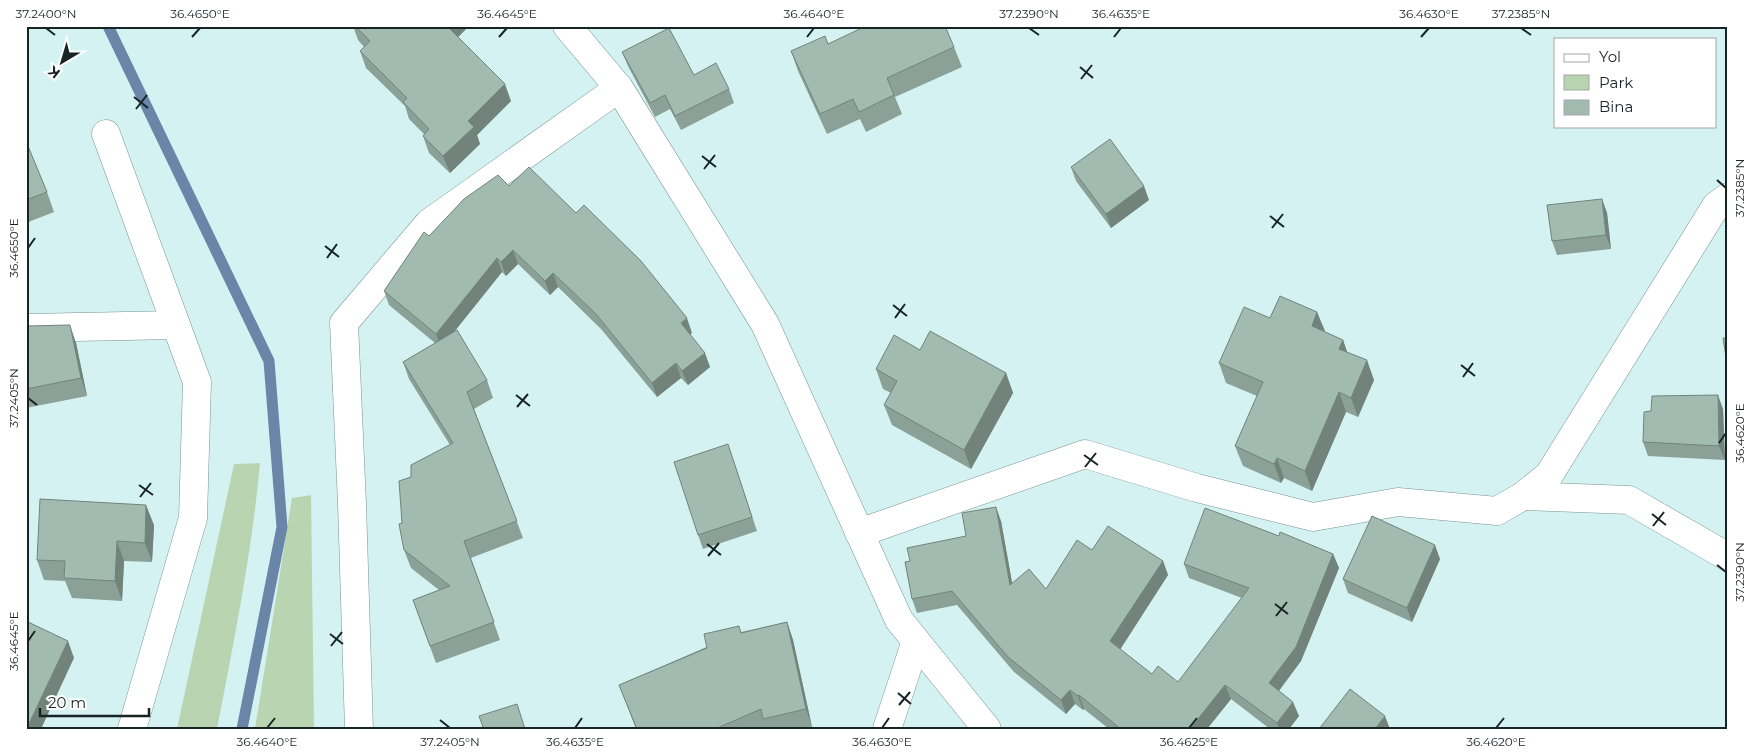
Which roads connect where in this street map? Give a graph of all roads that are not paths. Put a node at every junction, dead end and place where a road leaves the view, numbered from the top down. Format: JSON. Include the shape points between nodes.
{"nodes":[{"id":1,"x":567,"y":26,"type":"edge"},
{"id":2,"x":619,"y":88,"type":"junction"},
{"id":3,"x":106,"y":134,"type":"dead end"},
{"id":4,"x":1728,"y":197,"type":"edge"},
{"id":5,"x":176,"y":325,"type":"junction"},
{"id":6,"x":26,"y":328,"type":"edge"},
{"id":7,"x":1523,"y":496,"type":"junction"},
{"id":8,"x":859,"y":534,"type":"junction"},
{"id":9,"x":1728,"y":557,"type":"edge"},
{"id":10,"x":916,"y":641,"type":"junction"},
{"id":11,"x":132,"y":729,"type":"edge"},
{"id":12,"x":359,"y":729,"type":"edge"},
{"id":13,"x":887,"y":729,"type":"edge"},
{"id":14,"x":987,"y":729,"type":"edge"}],
"edges":[{"from":1,"to":2,"type":"street"},
{"from":2,"to":8,"type":"street","via":[[765,324]]},
{"from":2,"to":12,"type":"street","via":[[429,223],[344,323]]},
{"from":3,"to":5,"type":"street"},
{"from":4,"to":7,"type":"street","via":[[1716,206],[1549,475]]},
{"from":5,"to":6,"type":"street"},
{"from":5,"to":11,"type":"street","via":[[197,382],[193,518]]},
{"from":7,"to":8,"type":"street","via":[[1497,511],[1398,502],[1313,517],[1197,488],[1086,454]]},
{"from":7,"to":9,"type":"street","via":[[1629,500]]},
{"from":8,"to":10,"type":"street","via":[[899,620]]},
{"from":10,"to":13,"type":"street"},
{"from":10,"to":14,"type":"street"}]}
